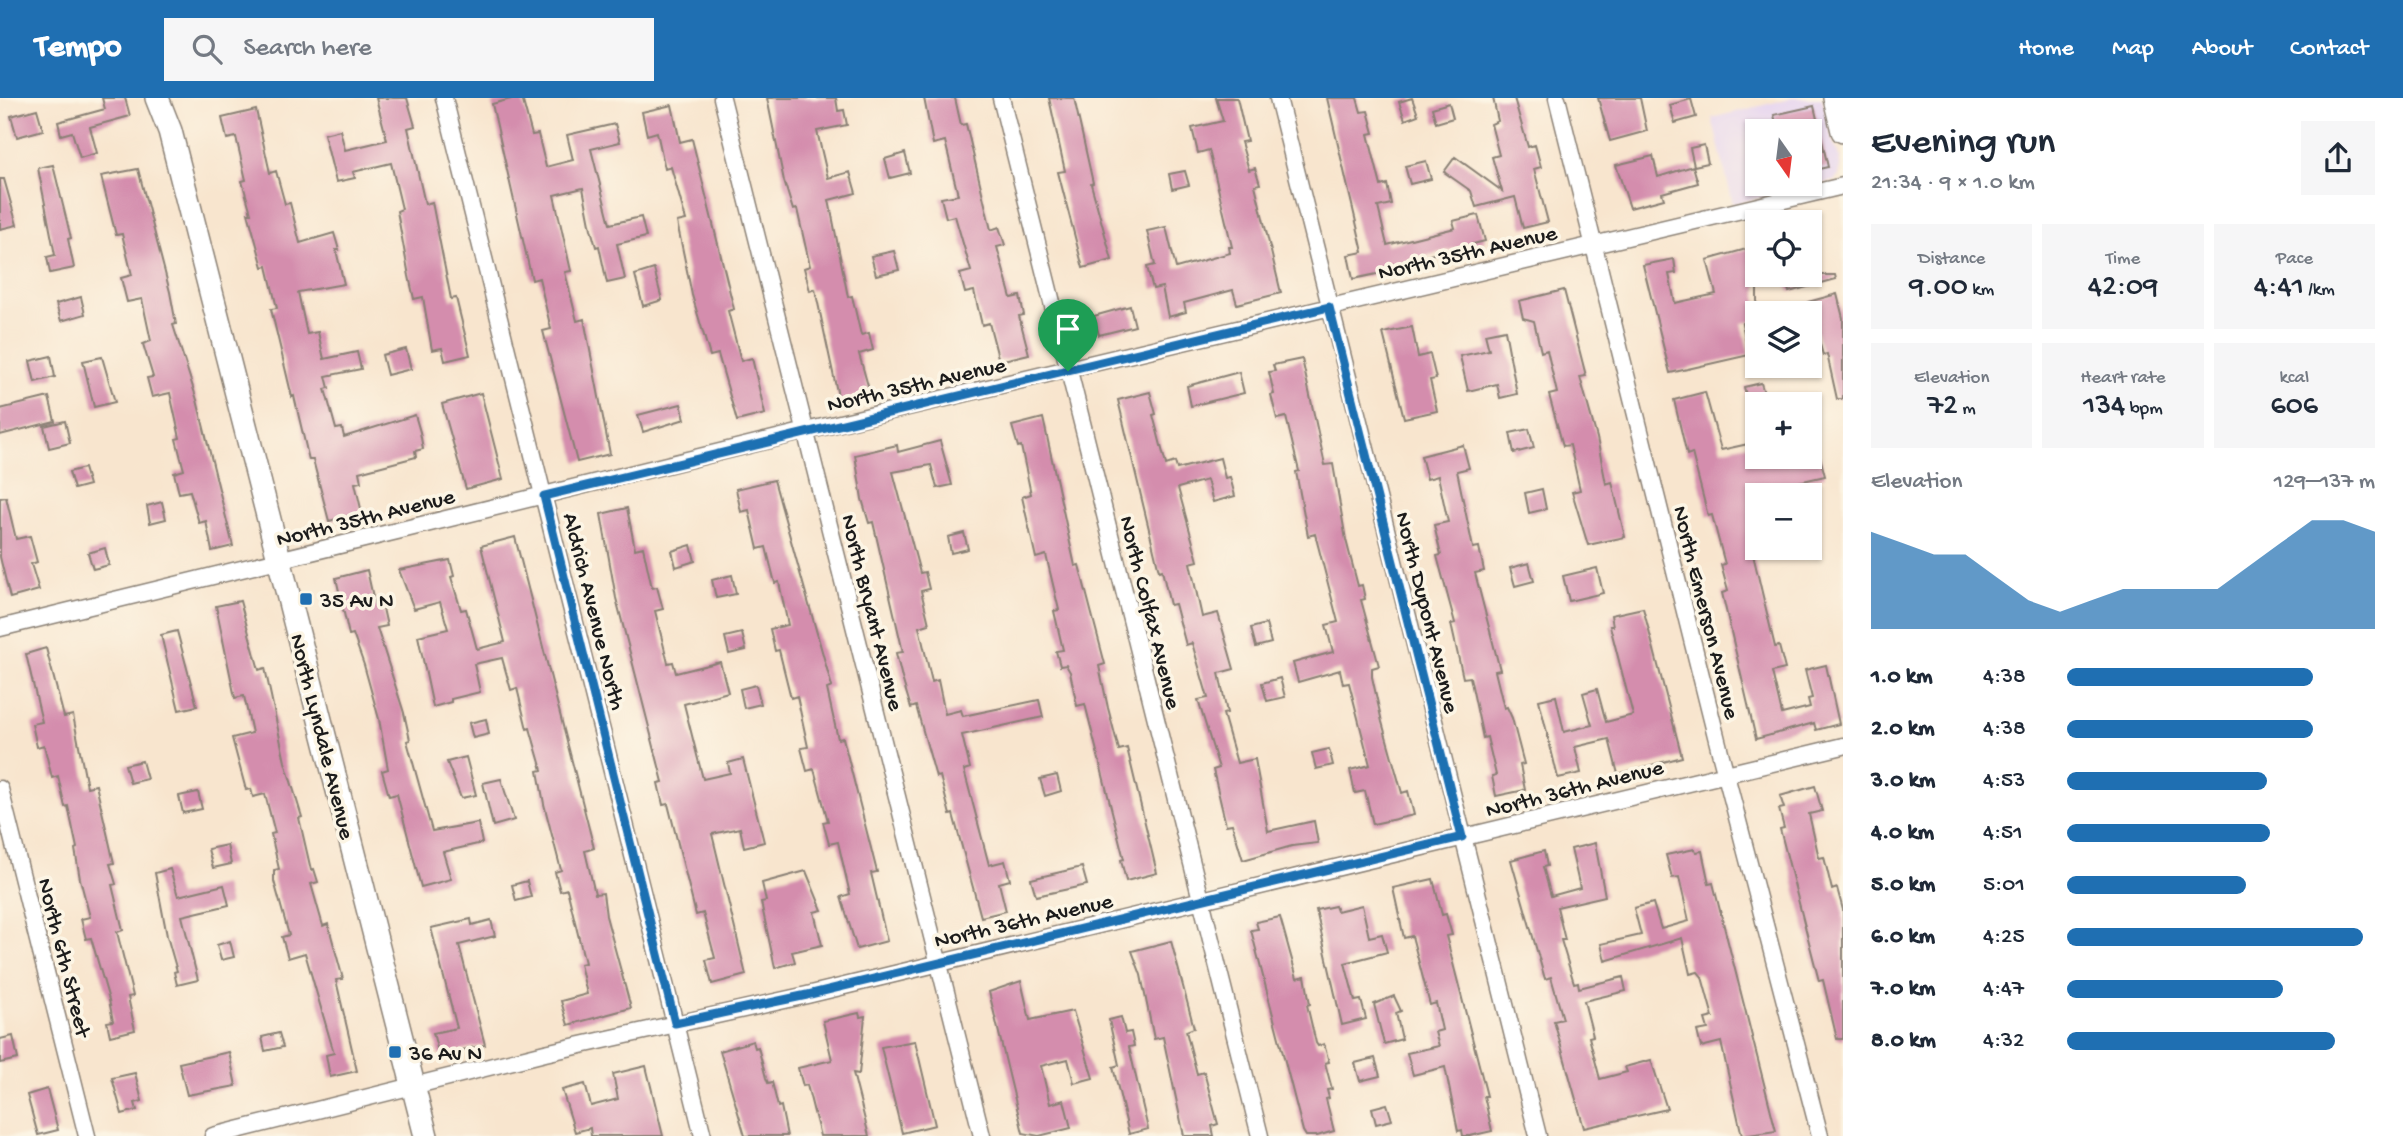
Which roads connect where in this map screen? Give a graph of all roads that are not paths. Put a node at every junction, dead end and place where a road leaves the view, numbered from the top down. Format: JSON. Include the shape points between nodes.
{"nodes":[{"id":1,"x":157,"y":98,"type":"edge"},
{"id":2,"x":172,"y":98,"type":"edge"},
{"id":3,"x":444,"y":98,"type":"edge"},
{"id":4,"x":722,"y":98,"type":"edge"},
{"id":5,"x":1001,"y":98,"type":"edge"},
{"id":6,"x":1278,"y":98,"type":"edge"},
{"id":7,"x":1557,"y":98,"type":"edge"},
{"id":8,"x":1835,"y":98,"type":"edge"},
{"id":9,"x":170,"y":131,"type":"junction"},
{"id":10,"x":1843,"y":131,"type":"edge"},
{"id":11,"x":1843,"y":186,"type":"edge"},
{"id":12,"x":1594,"y":246,"type":"junction"},
{"id":13,"x":1329,"y":307,"type":"junction"},
{"id":14,"x":1068,"y":371,"type":"junction"},
{"id":15,"x":806,"y":431,"type":"junction"},
{"id":16,"x":544,"y":496,"type":"junction"},
{"id":17,"x":279,"y":561,"type":"junction"},
{"id":18,"x":0,"y":628,"type":"edge"},
{"id":19,"x":1843,"y":746,"type":"edge"},
{"id":20,"x":1727,"y":774,"type":"junction"},
{"id":21,"x":0,"y":789,"type":"edge"},
{"id":22,"x":1462,"y":837,"type":"junction"},
{"id":23,"x":1200,"y":900,"type":"junction"},
{"id":24,"x":938,"y":962,"type":"junction"},
{"id":25,"x":675,"y":1023,"type":"junction"},
{"id":26,"x":413,"y":1086,"type":"junction"},
{"id":27,"x":87,"y":1136,"type":"edge"},
{"id":28,"x":213,"y":1136,"type":"edge"},
{"id":29,"x":426,"y":1136,"type":"edge"},
{"id":30,"x":703,"y":1136,"type":"edge"},
{"id":31,"x":982,"y":1136,"type":"edge"},
{"id":32,"x":1260,"y":1136,"type":"edge"},
{"id":33,"x":1538,"y":1136,"type":"edge"},
{"id":34,"x":1820,"y":1136,"type":"edge"}],
"edges":[{"from":1,"to":9,"type":"street","name":"North Lyndale Avenue"},
{"from":2,"to":9,"type":"street","name":"North Lyndale Avenue"},
{"from":3,"to":16,"type":"street","name":"Aldrich Avenue North"},
{"from":4,"to":15,"type":"street","name":"North Bryant Avenue"},
{"from":5,"to":14,"type":"street","name":"North Colfax Avenue"},
{"from":6,"to":13,"type":"street","name":"North Dupont Avenue"},
{"from":7,"to":12,"type":"street","name":"North Emerson Avenue"},
{"from":8,"to":10,"type":"street"},
{"from":9,"to":17,"type":"street","name":"North Lyndale Avenue"},
{"from":11,"to":12,"type":"street","name":"North 35th Avenue"},
{"from":12,"to":13,"type":"street","name":"North 35th Avenue"},
{"from":12,"to":20,"type":"street","name":"North Emerson Avenue"},
{"from":13,"to":14,"type":"street","name":"North 35th Avenue"},
{"from":13,"to":22,"type":"street","name":"North Dupont Avenue"},
{"from":14,"to":15,"type":"street","name":"North 35th Avenue"},
{"from":14,"to":23,"type":"street","name":"North Colfax Avenue"},
{"from":15,"to":16,"type":"street","name":"North 35th Avenue"},
{"from":15,"to":24,"type":"street","name":"North Bryant Avenue"},
{"from":16,"to":17,"type":"street","name":"North 35th Avenue"},
{"from":16,"to":25,"type":"street","name":"Aldrich Avenue North"},
{"from":17,"to":18,"type":"street","name":"North 35th Avenue"},
{"from":17,"to":26,"type":"street","name":"North Lyndale Avenue"},
{"from":19,"to":20,"type":"street","name":"North 36th Avenue"},
{"from":20,"to":22,"type":"street","name":"North 36th Avenue"},
{"from":20,"to":34,"type":"street","name":"North Emerson Avenue"},
{"from":21,"to":27,"type":"street","name":"North 6th Street"},
{"from":22,"to":23,"type":"street","name":"North 36th Avenue"},
{"from":22,"to":33,"type":"street","name":"North Dupont Avenue"},
{"from":23,"to":24,"type":"street","name":"North 36th Avenue"},
{"from":23,"to":32,"type":"street","name":"North Colfax Avenue"},
{"from":24,"to":25,"type":"street","name":"North 36th Avenue"},
{"from":24,"to":31,"type":"street","name":"North Bryant Avenue"},
{"from":25,"to":26,"type":"street","name":"North 36th Avenue"},
{"from":25,"to":30,"type":"street","name":"Aldrich Avenue North"},
{"from":26,"to":28,"type":"street","name":"North 36th Avenue"},
{"from":26,"to":29,"type":"street","name":"North Lyndale Avenue"}]}
